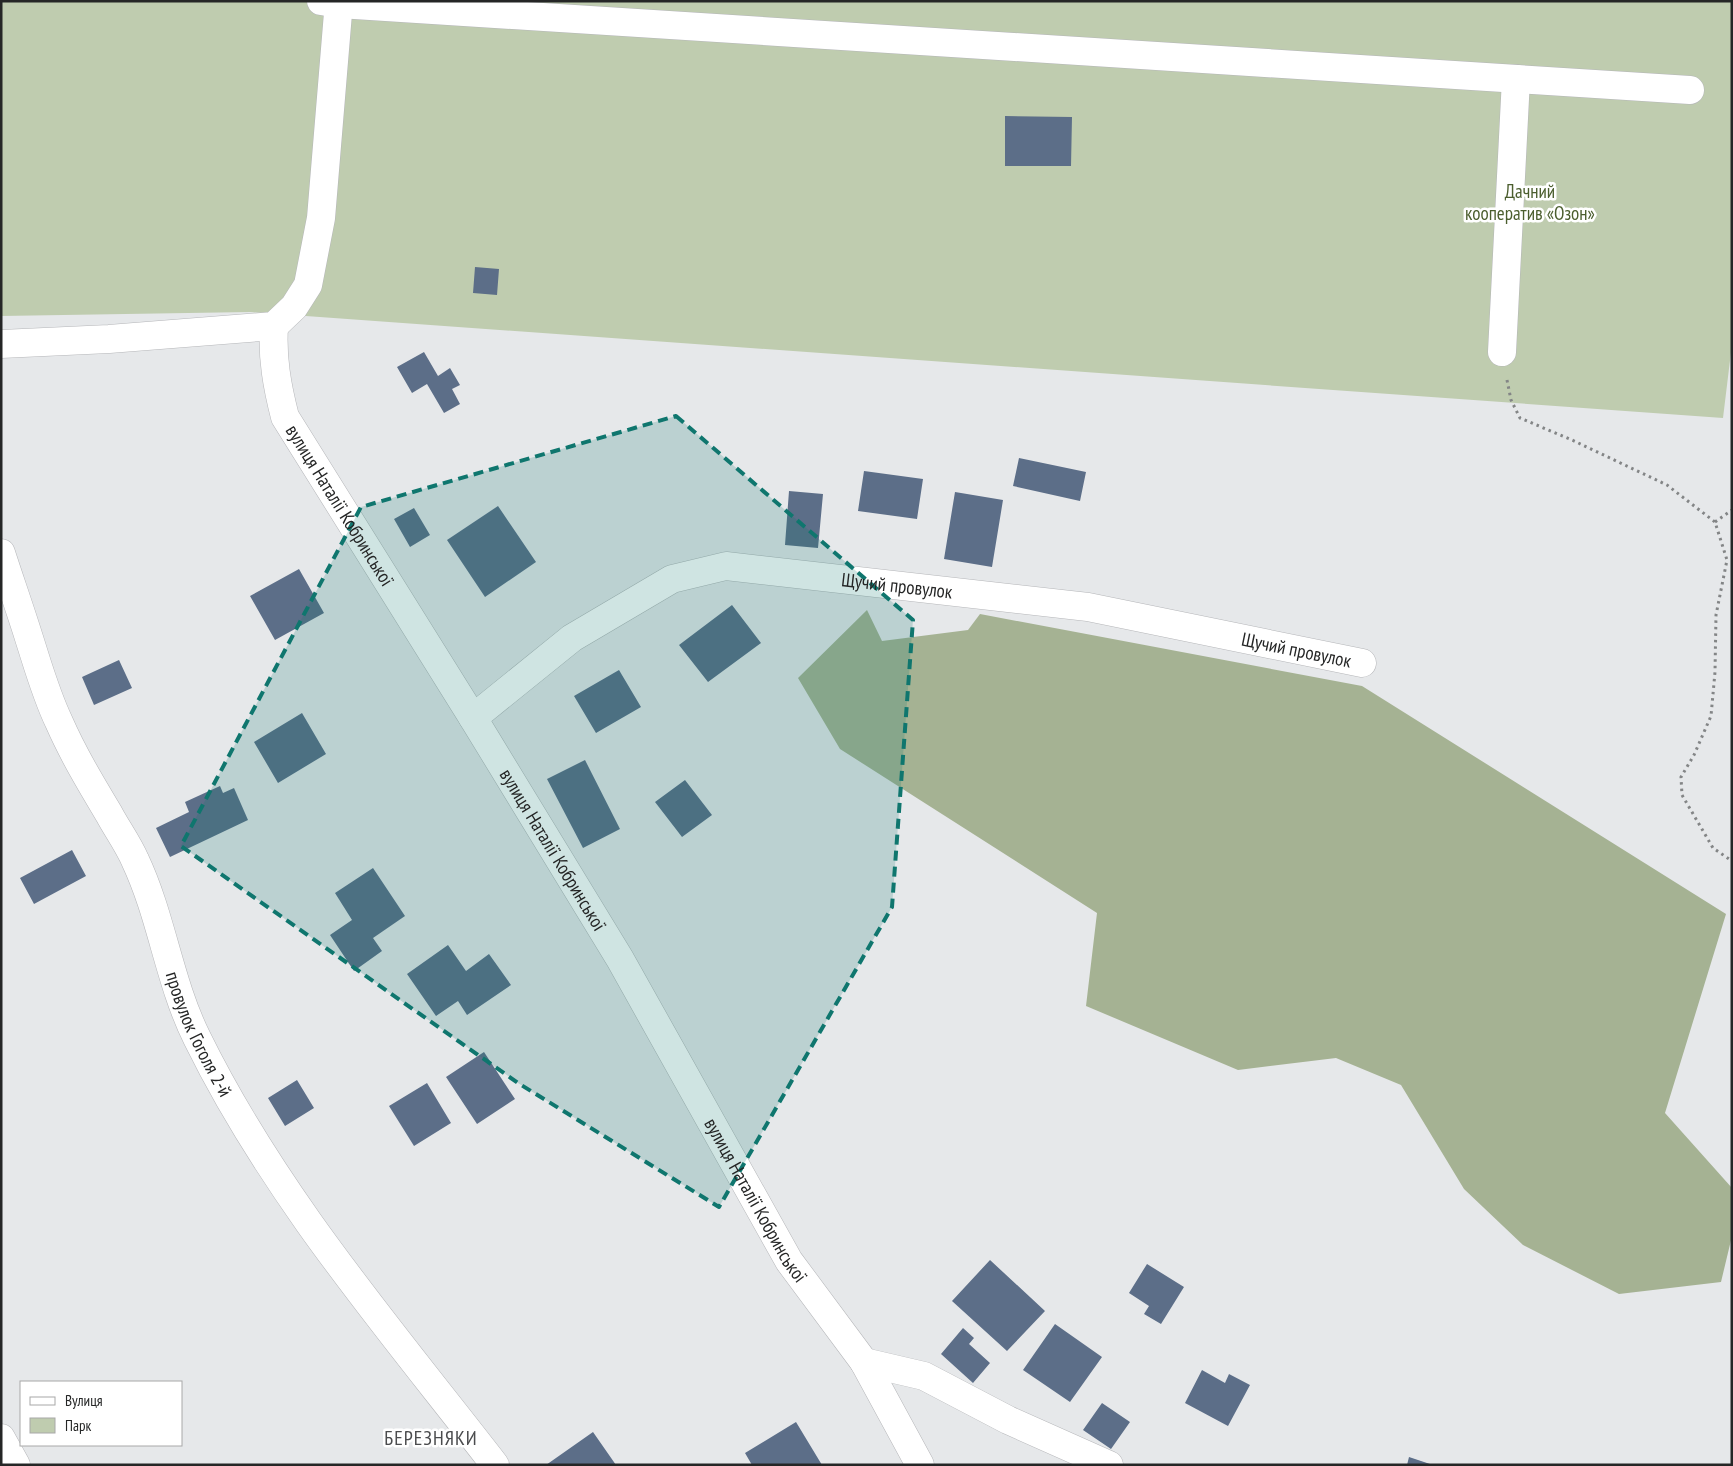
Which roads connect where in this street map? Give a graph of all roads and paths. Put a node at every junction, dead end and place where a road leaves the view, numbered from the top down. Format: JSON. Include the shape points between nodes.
{"nodes":[{"id":1,"x":333,"y":2,"type":"edge"},
{"id":2,"x":1516,"y":79,"type":"junction"},
{"id":3,"x":1690,"y":90,"type":"dead end"},
{"id":4,"x":274,"y":326,"type":"junction"},
{"id":5,"x":1,"y":344,"type":"edge"},
{"id":6,"x":1502,"y":352,"type":"joint"},
{"id":7,"x":1732,"y":510,"type":"edge"},
{"id":8,"x":1715,"y":522,"type":"junction"},
{"id":9,"x":1,"y":553,"type":"edge"},
{"id":10,"x":1362,"y":663,"type":"dead end"},
{"id":11,"x":473,"y":718,"type":"junction"},
{"id":12,"x":1732,"y":861,"type":"edge"},
{"id":13,"x":864,"y":1362,"type":"junction"},
{"id":14,"x":1,"y":1438,"type":"edge"},
{"id":15,"x":16,"y":1465,"type":"edge"},
{"id":16,"x":495,"y":1465,"type":"edge"},
{"id":17,"x":920,"y":1465,"type":"edge"},
{"id":18,"x":1109,"y":1465,"type":"edge"}],
"edges":[{"from":1,"to":2,"type":"street"},
{"from":1,"to":4,"type":"street","via":[[321,218],[308,285],[294,307]]},
{"from":2,"to":3,"type":"street"},
{"from":2,"to":6,"type":"street"},
{"from":4,"to":5,"type":"street"},
{"from":4,"to":11,"type":"street","name":"вулиця Наталії Кобринської","via":[[277,388],[285,416]]},
{"from":6,"to":8,"type":"path","via":[[1510,400],[1520,418],[1667,485]]},
{"from":7,"to":8,"type":"path"},
{"from":8,"to":12,"type":"path","via":[[1728,560],[1716,615],[1711,716],[1681,776],[1682,795],[1714,848]]},
{"from":9,"to":16,"type":"street","name":"провулок Гоголя 2-й","via":[[58,721],[134,858],[151,902],[175,984],[196,1036],[227,1095],[281,1181],[363,1298]]},
{"from":10,"to":11,"type":"street","name":"Щучий провулок","via":[[1088,606],[726,566],[672,579],[581,633]]},
{"from":11,"to":13,"type":"street","name":"вулиця Наталії Кобринської","via":[[620,960],[789,1261]]},
{"from":13,"to":17,"type":"street","name":"вулиця Наталії Кобринської"},
{"from":13,"to":18,"type":"street","via":[[924,1376],[1008,1420]]},
{"from":14,"to":15,"type":"street"}]}
